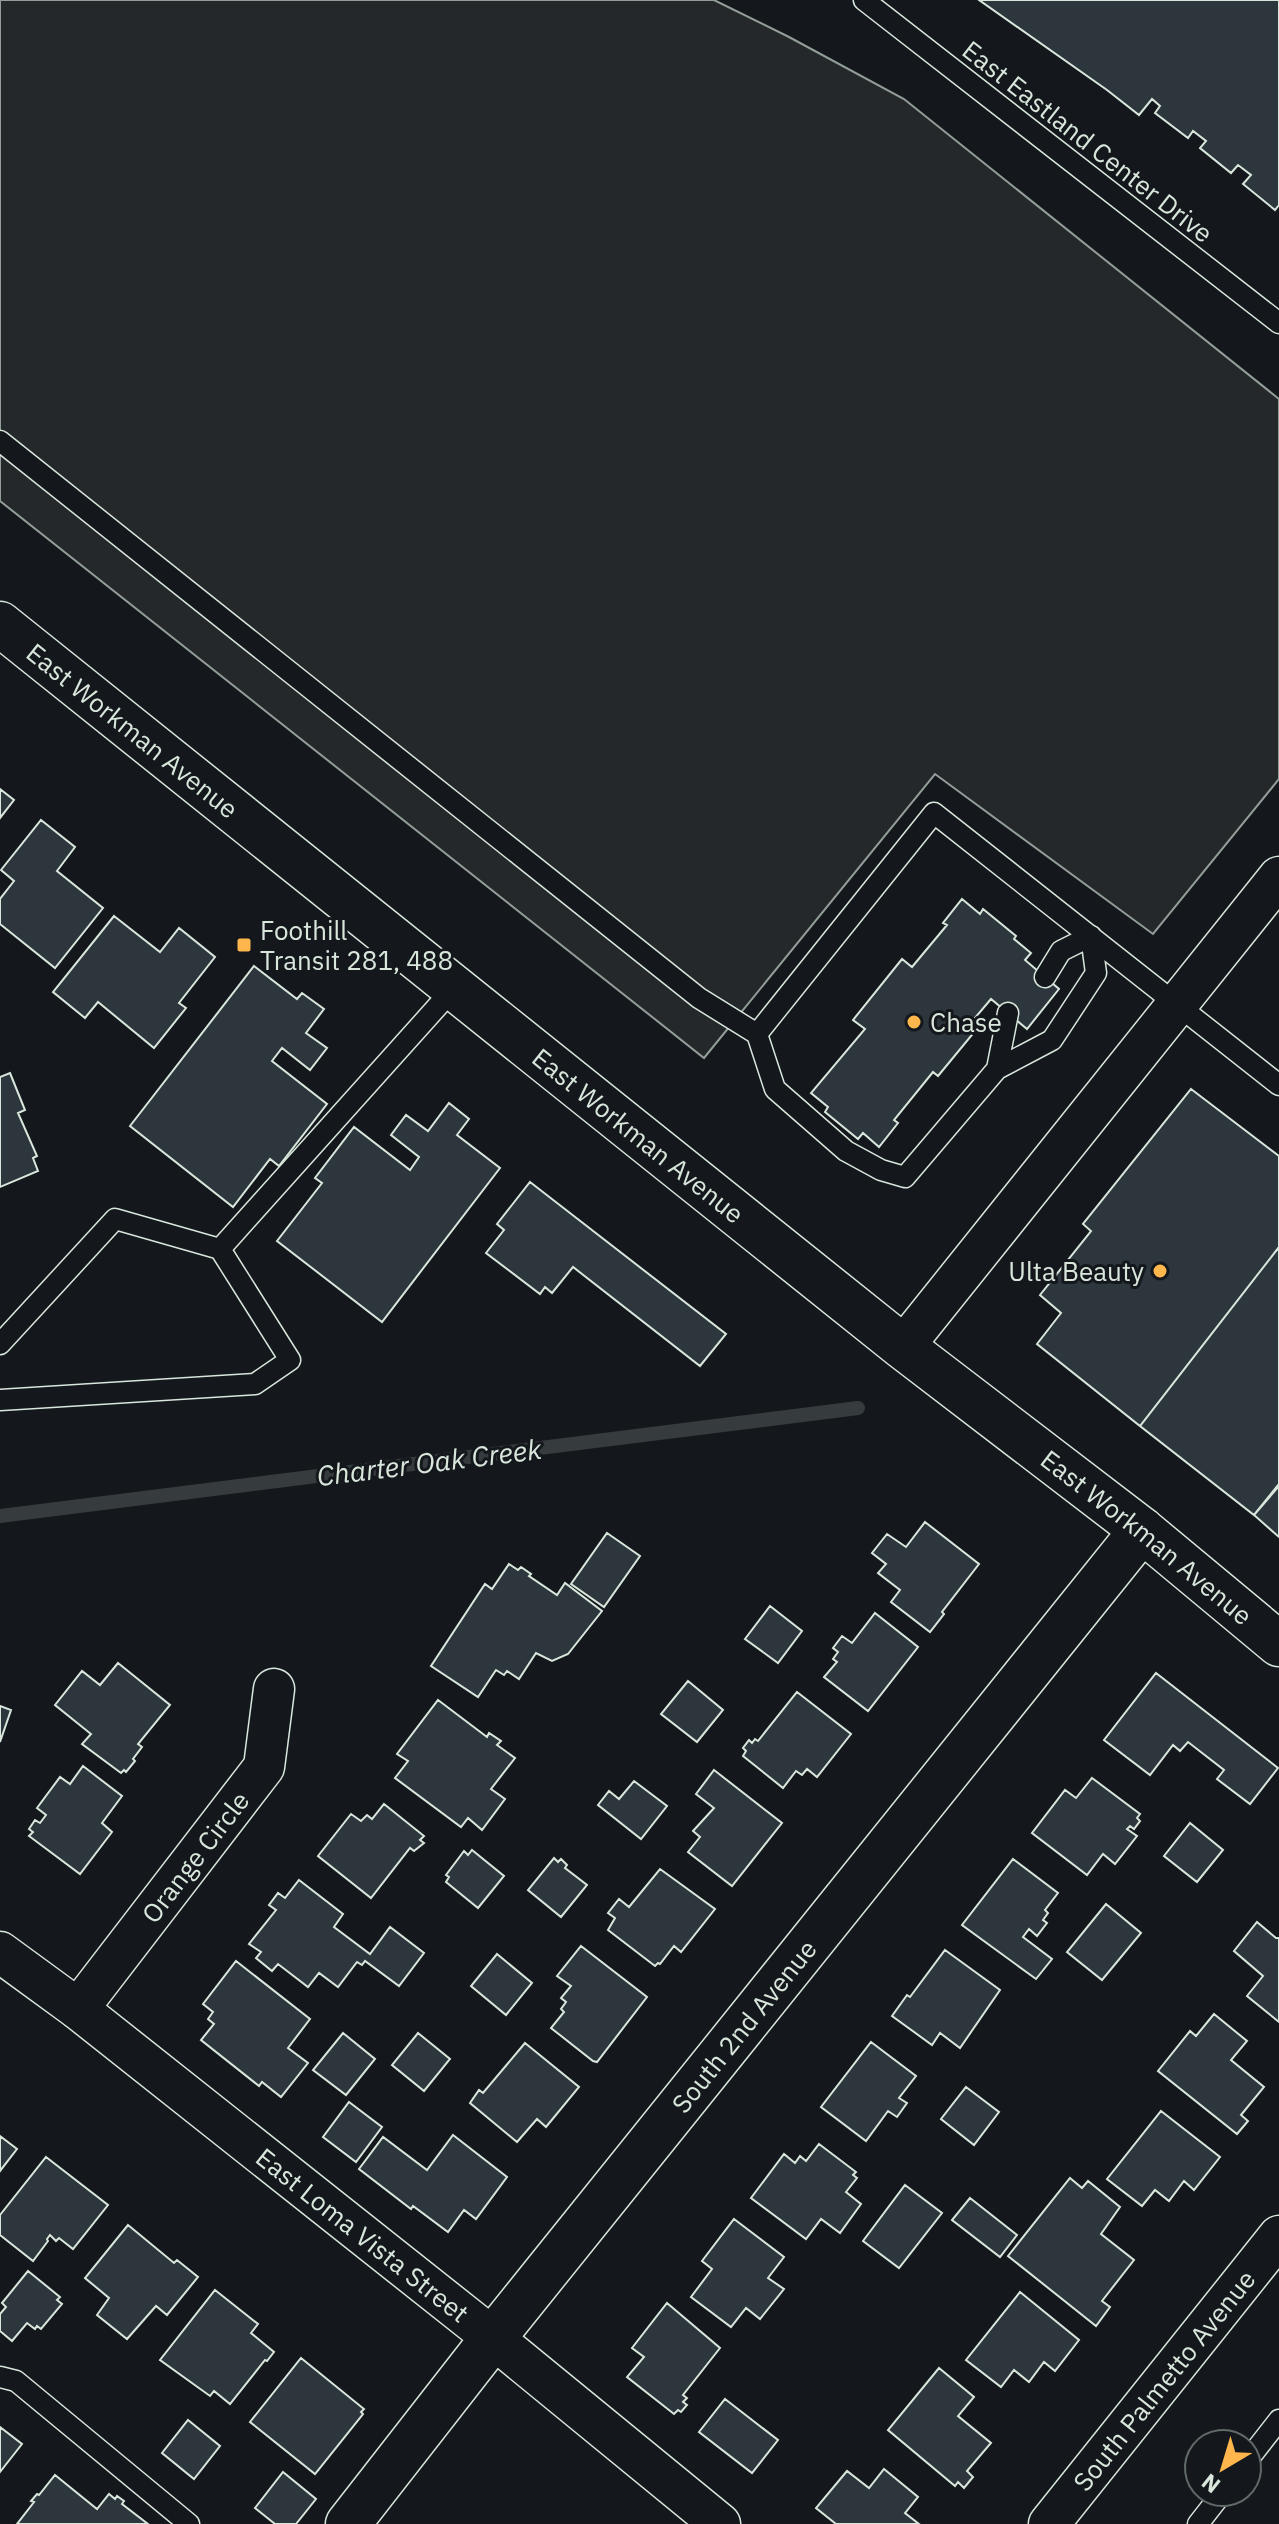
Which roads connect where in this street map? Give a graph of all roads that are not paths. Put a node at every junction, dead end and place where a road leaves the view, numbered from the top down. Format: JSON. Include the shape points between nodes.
{"nodes":[{"id":1,"x":864,"y":0,"type":"edge"},
{"id":2,"x":1279,"y":323,"type":"edge"},
{"id":3,"x":0,"y":441,"type":"edge"},
{"id":4,"x":0,"y":624,"type":"edge"},
{"id":5,"x":1279,"y":877,"type":"edge"},
{"id":6,"x":1091,"y":936,"type":"junction"},
{"id":7,"x":1045,"y":977,"type":"dead end"},
{"id":8,"x":454,"y":988,"type":"junction"},
{"id":9,"x":1177,"y":1005,"type":"junction"},
{"id":10,"x":1008,"y":1013,"type":"dead end"},
{"id":11,"x":757,"y":1034,"type":"junction"},
{"id":12,"x":997,"y":1069,"type":"junction"},
{"id":13,"x":1279,"y":1085,"type":"edge"},
{"id":14,"x":220,"y":1249,"type":"junction"},
{"id":15,"x":0,"y":1344,"type":"edge"},
{"id":16,"x":903,"y":1347,"type":"junction"},
{"id":17,"x":0,"y":1400,"type":"edge"},
{"id":18,"x":1142,"y":1530,"type":"junction"},
{"id":19,"x":1279,"y":1644,"type":"edge"},
{"id":20,"x":274,"y":1689,"type":"dead end"},
{"id":21,"x":0,"y":1952,"type":"edge"},
{"id":22,"x":78,"y":2009,"type":"junction"},
{"id":23,"x":1279,"y":2236,"type":"edge"},
{"id":24,"x":493,"y":2338,"type":"junction"},
{"id":25,"x":0,"y":2377,"type":"edge"},
{"id":26,"x":1279,"y":2420,"type":"edge"},
{"id":27,"x":1263,"y":2440,"type":"edge"},
{"id":28,"x":1210,"y":2508,"type":"edge"},
{"id":29,"x":189,"y":2524,"type":"edge"},
{"id":30,"x":348,"y":2524,"type":"edge"},
{"id":31,"x":720,"y":2524,"type":"edge"},
{"id":32,"x":1049,"y":2524,"type":"edge"},
{"id":33,"x":1198,"y":2524,"type":"edge"}],
"edges":[{"from":1,"to":2,"type":"lane","name":"East Eastland Center Drive"},
{"from":3,"to":11,"type":"lane","via":[[699,998]]},
{"from":4,"to":8,"type":"street","name":"East Workman Avenue"},
{"from":5,"to":9,"type":"street"},
{"from":6,"to":7,"type":"lane","via":[[1061,951]]},
{"from":6,"to":9,"type":"lane"},
{"from":6,"to":11,"type":"lane","via":[[934,813]]},
{"from":6,"to":12,"type":"lane","via":[[1096,973],[1052,1040]]},
{"from":8,"to":14,"type":"lane"},
{"from":8,"to":16,"type":"street","name":"East Workman Avenue"},
{"from":9,"to":13,"type":"lane"},
{"from":9,"to":16,"type":"street"},
{"from":10,"to":12,"type":"lane"},
{"from":11,"to":12,"type":"lane","via":[[775,1089],[846,1151],[905,1177]]},
{"from":14,"to":15,"type":"lane","via":[[115,1219]]},
{"from":14,"to":17,"type":"lane","via":[[290,1360],[255,1384]]},
{"from":16,"to":18,"type":"street","name":"East Workman Avenue"},
{"from":18,"to":19,"type":"street","name":"East Workman Avenue"},
{"from":18,"to":24,"type":"street","name":"South 2nd Avenue"},
{"from":20,"to":22,"type":"street","name":"Orange Circle","via":[[264,1767]]},
{"from":21,"to":22,"type":"street","name":"East Loma Vista Street"},
{"from":22,"to":24,"type":"street","name":"East Loma Vista Street"},
{"from":23,"to":32,"type":"street","name":"South Palmetto Avenue"},
{"from":24,"to":30,"type":"street","name":"South 2nd Avenue"},
{"from":24,"to":31,"type":"street","name":"East Loma Vista Street"},
{"from":25,"to":29,"type":"lane","via":[[16,2381]]},
{"from":26,"to":27,"type":"lane"},
{"from":28,"to":33,"type":"lane"}]}
